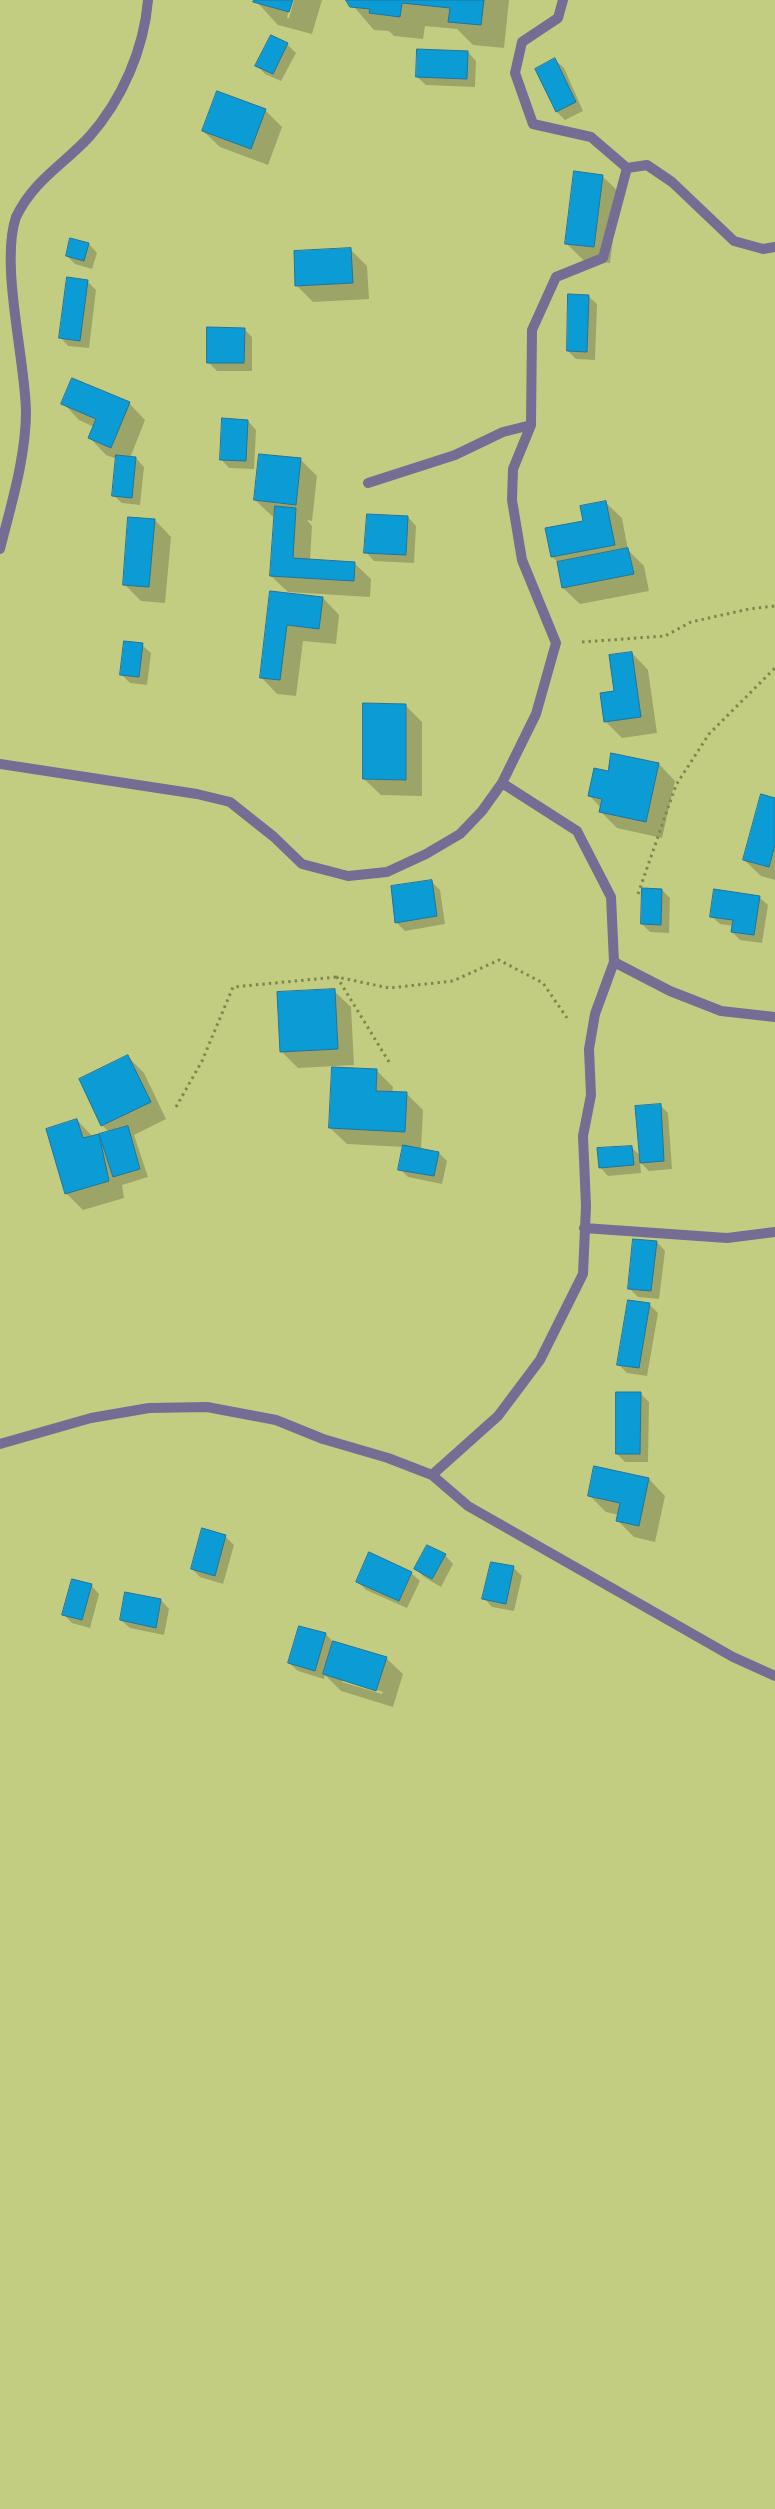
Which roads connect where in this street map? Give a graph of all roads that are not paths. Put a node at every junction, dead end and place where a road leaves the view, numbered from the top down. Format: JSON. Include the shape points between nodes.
{"nodes":[{"id":1,"x":148,"y":0,"type":"edge"},
{"id":2,"x":563,"y":0,"type":"edge"},
{"id":3,"x":626,"y":168,"type":"junction"},
{"id":4,"x":775,"y":247,"type":"edge"},
{"id":5,"x":531,"y":425,"type":"junction"},
{"id":6,"x":368,"y":483,"type":"dead end"},
{"id":7,"x":0,"y":549,"type":"edge"},
{"id":8,"x":0,"y":764,"type":"edge"},
{"id":9,"x":502,"y":783,"type":"junction"},
{"id":10,"x":614,"y":962,"type":"junction"},
{"id":11,"x":775,"y":1018,"type":"edge"},
{"id":12,"x":584,"y":1228,"type":"junction"},
{"id":13,"x":775,"y":1232,"type":"edge"},
{"id":14,"x":0,"y":1444,"type":"edge"},
{"id":15,"x":432,"y":1475,"type":"junction"},
{"id":16,"x":775,"y":1676,"type":"edge"}],
"edges":[{"from":1,"to":7,"type":"street","via":[[146,24],[131,69],[110,110],[89,137],[40,181],[15,218],[7,256],[26,412],[15,486]]},
{"from":2,"to":3,"type":"street","via":[[558,18],[522,42],[515,73],[533,124],[591,137]]},
{"from":3,"to":4,"type":"street","via":[[647,165],[672,182],[734,241],[763,249]]},
{"from":3,"to":5,"type":"street","via":[[603,258],[556,277],[532,330]]},
{"from":5,"to":6,"type":"street","via":[[503,432],[455,455]]},
{"from":5,"to":9,"type":"street","via":[[513,469],[512,500],[522,560],[556,644],[536,714]]},
{"from":8,"to":9,"type":"street","via":[[197,794],[230,802],[302,864],[348,876],[386,872],[460,834]]},
{"from":9,"to":10,"type":"street","via":[[577,831],[612,897]]},
{"from":10,"to":11,"type":"street","via":[[670,991],[721,1011]]},
{"from":10,"to":12,"type":"street","via":[[595,1014],[590,1049],[590,1095],[583,1136]]},
{"from":12,"to":13,"type":"street","via":[[727,1238]]},
{"from":12,"to":15,"type":"street","via":[[583,1274],[540,1360],[498,1416]]},
{"from":14,"to":15,"type":"street","via":[[91,1418],[149,1408],[207,1407],[276,1420]]},
{"from":15,"to":16,"type":"street","via":[[468,1506],[725,1653]]}]}
